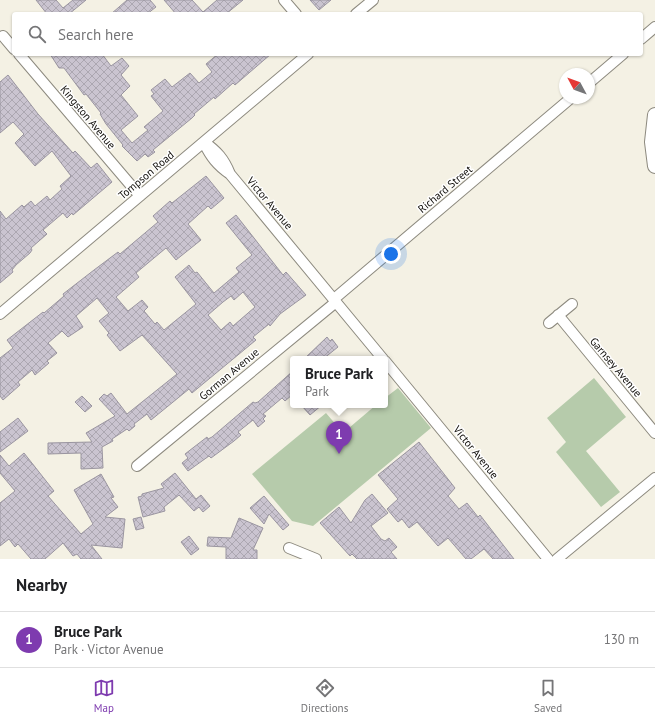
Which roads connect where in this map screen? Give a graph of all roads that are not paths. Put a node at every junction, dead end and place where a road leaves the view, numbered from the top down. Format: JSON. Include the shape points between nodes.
{"nodes":[{"id":1,"x":284,"y":0,"type":"edge"},
{"id":2,"x":373,"y":0,"type":"edge"},
{"id":3,"x":294,"y":12,"type":"edge"},
{"id":4,"x":358,"y":12,"type":"edge"},
{"id":5,"x":655,"y":27,"type":"edge"},
{"id":6,"x":3,"y":36,"type":"dead end"},
{"id":7,"x":643,"y":37,"type":"edge"},
{"id":8,"x":12,"y":47,"type":"edge"},
{"id":9,"x":21,"y":56,"type":"edge"},
{"id":10,"x":306,"y":56,"type":"edge"},
{"id":11,"x":621,"y":56,"type":"edge"},
{"id":12,"x":595,"y":78,"type":"edge"},
{"id":13,"x":564,"y":104,"type":"edge"},
{"id":14,"x":655,"y":115,"type":"edge"},
{"id":15,"x":204,"y":142,"type":"junction"},
{"id":16,"x":655,"y":166,"type":"edge"},
{"id":17,"x":140,"y":196,"type":"junction"},
{"id":18,"x":335,"y":300,"type":"junction"},
{"id":19,"x":572,"y":304,"type":"dead end"},
{"id":20,"x":0,"y":314,"type":"edge"},
{"id":21,"x":558,"y":316,"type":"junction"},
{"id":22,"x":549,"y":323,"type":"dead end"},
{"id":23,"x":381,"y":356,"type":"edge"},
{"id":24,"x":388,"y":365,"type":"edge"},
{"id":25,"x":655,"y":433,"type":"edge"},
{"id":26,"x":137,"y":466,"type":"dead end"},
{"id":27,"x":655,"y":478,"type":"edge"},
{"id":28,"x":289,"y":548,"type":"dead end"},
{"id":29,"x":316,"y":559,"type":"edge"},
{"id":30,"x":548,"y":559,"type":"edge"},
{"id":31,"x":557,"y":559,"type":"edge"}],
"edges":[{"from":1,"to":3,"type":"street"},
{"from":2,"to":4,"type":"street"},
{"from":5,"to":7,"type":"street"},
{"from":6,"to":8,"type":"street"},
{"from":9,"to":17,"type":"street","name":"Kingston Avenue"},
{"from":10,"to":15,"type":"street","name":"Tompson Road"},
{"from":11,"to":12,"type":"street"},
{"from":13,"to":18,"type":"street","name":"Richard Street"},
{"from":14,"to":16,"type":"street","via":[[652,142]]},
{"from":15,"to":17,"type":"street","name":"Tompson Road"},
{"from":15,"to":18,"type":"street","name":"Victor Avenue","via":[[219,167],[230,174]]},
{"from":17,"to":20,"type":"street","name":"Tompson Road"},
{"from":18,"to":23,"type":"street","name":"Victor Avenue"},
{"from":18,"to":26,"type":"street","name":"Gorman Avenue"},
{"from":19,"to":21,"type":"street"},
{"from":21,"to":22,"type":"street"},
{"from":21,"to":25,"type":"street","name":"Garnsey Avenue"},
{"from":24,"to":30,"type":"street","name":"Victor Avenue"},
{"from":27,"to":31,"type":"street"},
{"from":28,"to":29,"type":"street"}]}
